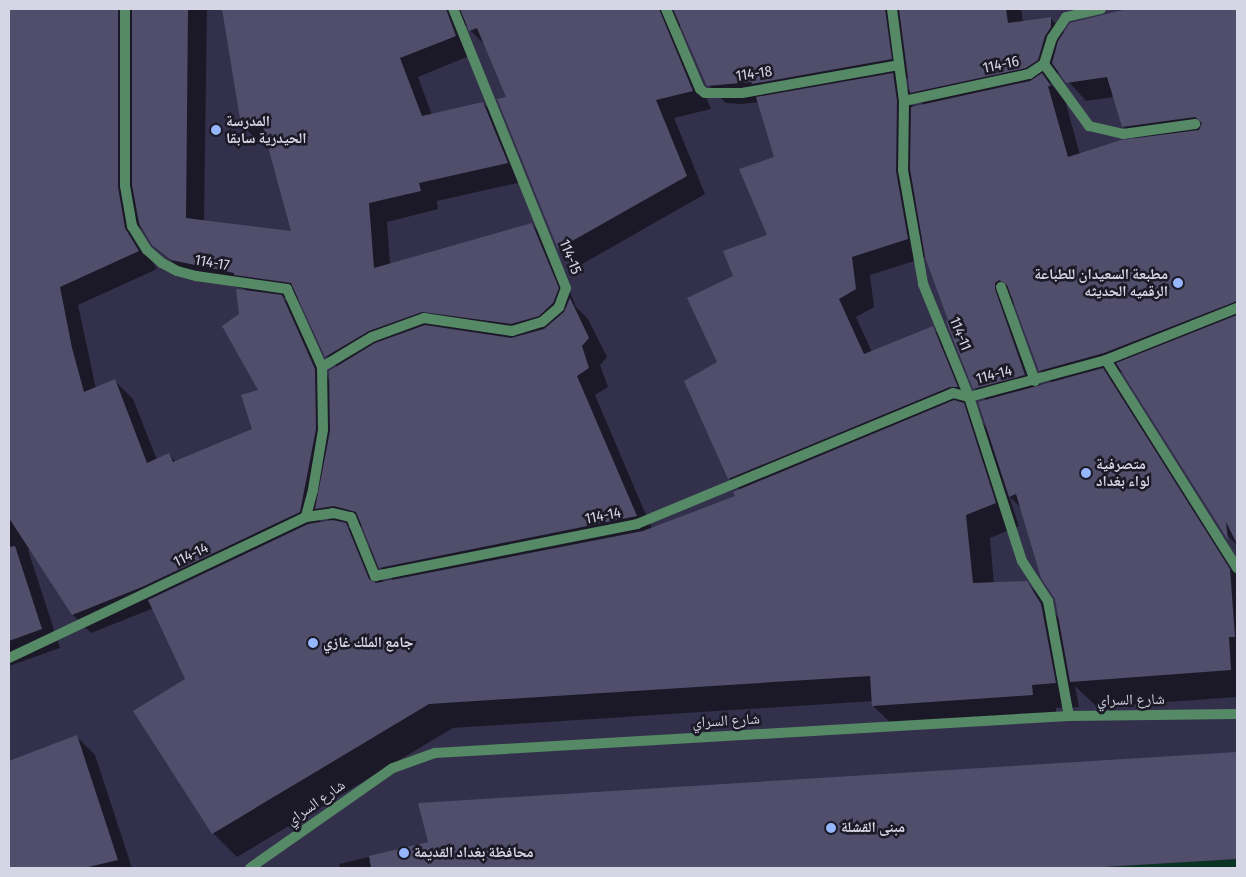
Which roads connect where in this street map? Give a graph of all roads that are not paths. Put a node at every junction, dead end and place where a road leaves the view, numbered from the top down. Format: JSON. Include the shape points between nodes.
{"nodes":[{"id":1,"x":125,"y":9,"type":"edge"},
{"id":2,"x":452,"y":9,"type":"edge"},
{"id":3,"x":666,"y":9,"type":"edge"},
{"id":4,"x":892,"y":9,"type":"edge"},
{"id":5,"x":1100,"y":9,"type":"edge"},
{"id":6,"x":1044,"y":64,"type":"junction"},
{"id":7,"x":899,"y":65,"type":"junction"},
{"id":8,"x":904,"y":101,"type":"junction"},
{"id":9,"x":1196,"y":124,"type":"dead end"},
{"id":10,"x":1001,"y":287,"type":"dead end"},
{"id":11,"x":1237,"y":308,"type":"edge"},
{"id":12,"x":1106,"y":360,"type":"junction"},
{"id":13,"x":322,"y":367,"type":"junction"},
{"id":14,"x":1035,"y":381,"type":"junction"},
{"id":15,"x":969,"y":397,"type":"junction"},
{"id":16,"x":306,"y":516,"type":"junction"},
{"id":17,"x":1237,"y":568,"type":"edge"},
{"id":18,"x":9,"y":658,"type":"edge"},
{"id":19,"x":1237,"y":714,"type":"edge"},
{"id":20,"x":1069,"y":716,"type":"junction"},
{"id":21,"x":250,"y":868,"type":"edge"}],
"edges":[{"from":1,"to":13,"type":"street","name":"114-17","via":[[125,186],[135,232],[147,250],[177,271],[287,289]]},
{"from":2,"to":13,"type":"street","name":"114-15","via":[[566,288],[559,307],[542,322],[512,331],[424,318],[372,337]]},
{"from":3,"to":7,"type":"street","name":"114-18","via":[[700,89],[705,93],[742,93]]},
{"from":4,"to":7,"type":"street","name":"114-11"},
{"from":5,"to":6,"type":"street","via":[[1066,17],[1052,38]]},
{"from":6,"to":8,"type":"street","name":"114-16","via":[[1029,74]]},
{"from":6,"to":9,"type":"street","via":[[1089,126],[1123,134]]},
{"from":7,"to":8,"type":"street","name":"114-11"},
{"from":8,"to":15,"type":"street","name":"114-11","via":[[903,170],[923,284]]},
{"from":10,"to":14,"type":"street"},
{"from":11,"to":12,"type":"street","name":"114-14"},
{"from":12,"to":14,"type":"street","name":"114-14"},
{"from":12,"to":17,"type":"street"},
{"from":13,"to":16,"type":"street","name":"114-17","via":[[323,430]]},
{"from":14,"to":15,"type":"street","name":"114-14"},
{"from":15,"to":16,"type":"street","name":"114-14","via":[[953,393],[637,524],[375,576],[351,517],[333,513]]},
{"from":15,"to":20,"type":"street","name":"114-11","via":[[1022,561],[1048,601]]},
{"from":16,"to":18,"type":"street","name":"114-14"},
{"from":19,"to":20,"type":"street","name":"شارع السراي"},
{"from":20,"to":21,"type":"street","name":"شارع السراي","via":[[435,753],[393,768]]}]}
